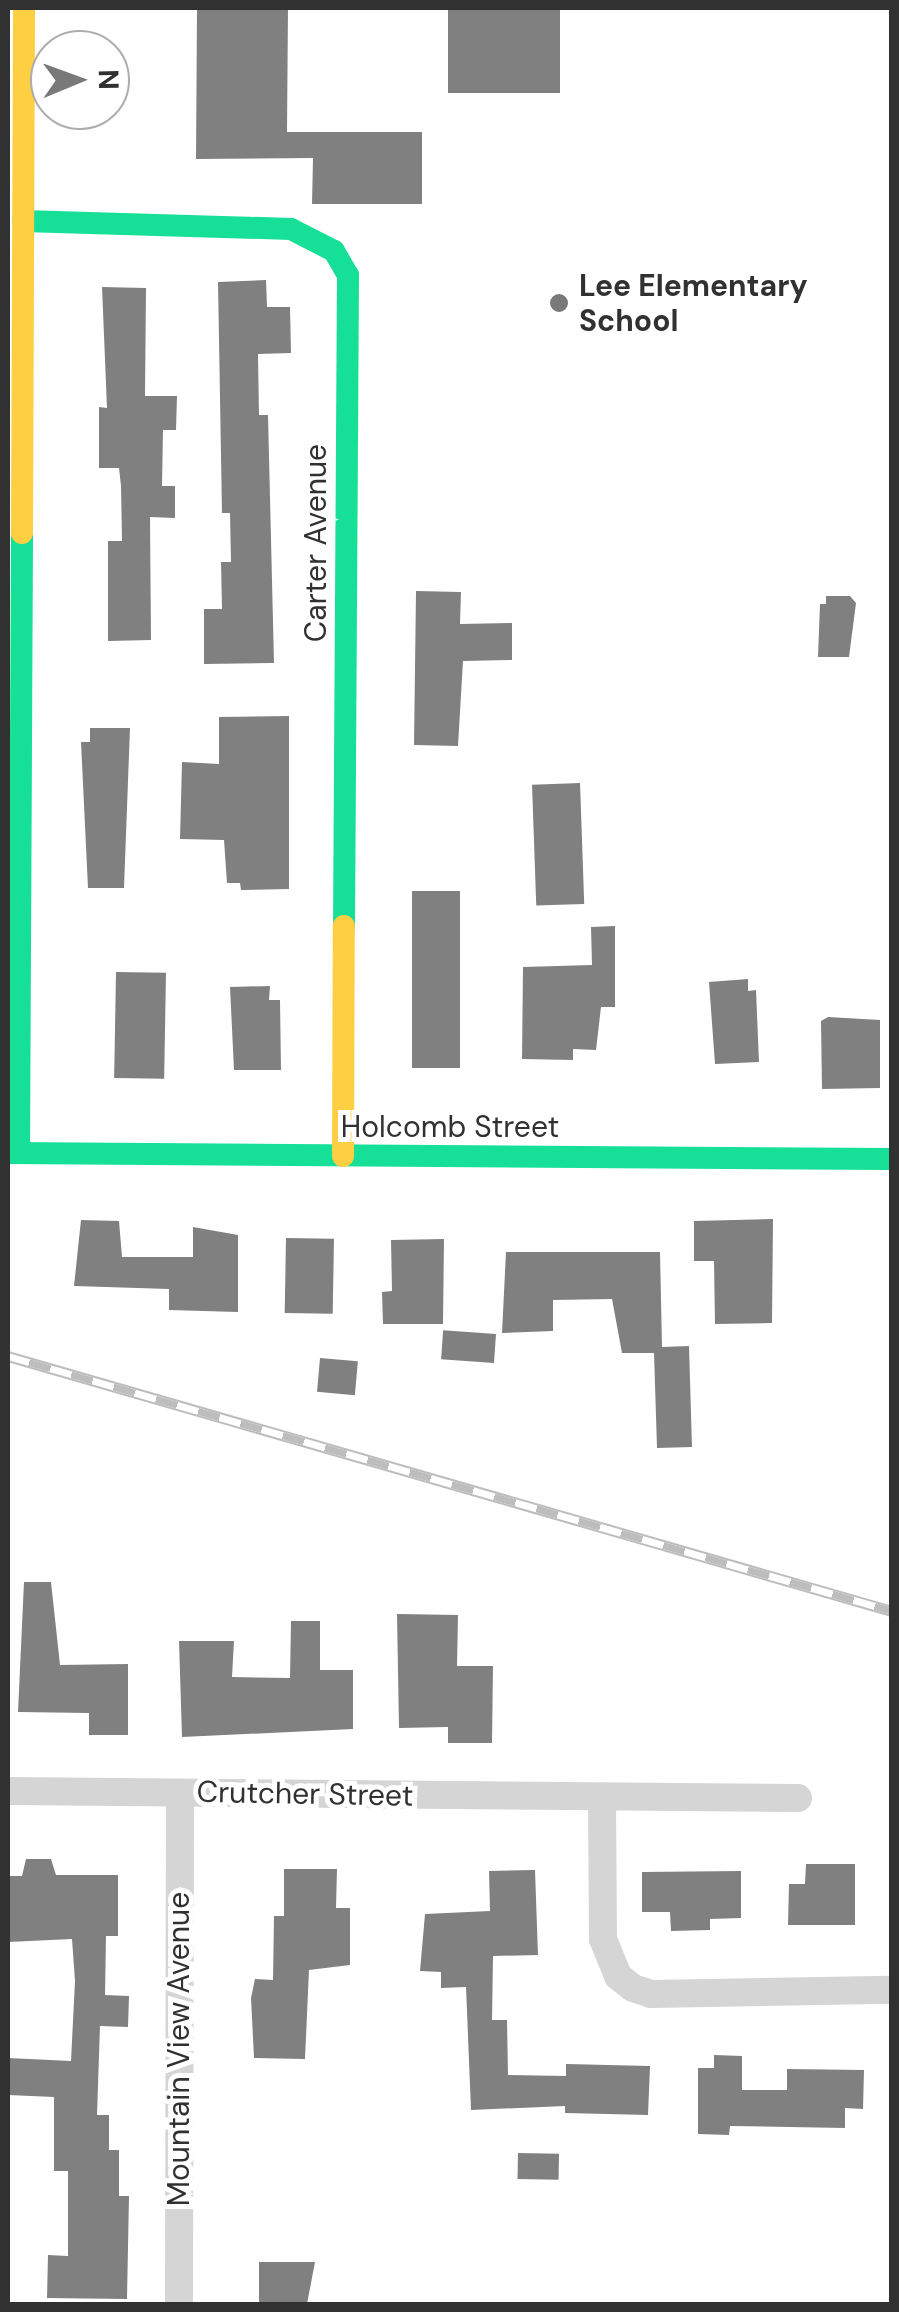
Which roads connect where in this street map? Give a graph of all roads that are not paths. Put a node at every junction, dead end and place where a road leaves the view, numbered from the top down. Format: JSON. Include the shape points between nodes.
{"nodes":[{"id":1,"x":24,"y":8,"type":"edge"},
{"id":2,"x":23,"y":221,"type":"junction"},
{"id":3,"x":15,"y":401,"type":"edge"},
{"id":4,"x":13,"y":1153,"type":"edge"},
{"id":5,"x":343,"y":1156,"type":"junction"},
{"id":6,"x":892,"y":1159,"type":"edge"},
{"id":7,"x":8,"y":1791,"type":"edge"},
{"id":8,"x":180,"y":1792,"type":"junction"},
{"id":9,"x":602,"y":1796,"type":"junction"},
{"id":10,"x":798,"y":1798,"type":"dead end"},
{"id":11,"x":892,"y":1990,"type":"edge"},
{"id":12,"x":179,"y":2304,"type":"edge"}],
"edges":[{"from":1,"to":2,"type":"street"},
{"from":2,"to":3,"type":"street"},
{"from":2,"to":5,"type":"street","name":"Carter Avenue","via":[[291,229],[334,251],[348,275]]},
{"from":3,"to":4,"type":"street"},
{"from":4,"to":5,"type":"street","name":"Holcomb Street"},
{"from":5,"to":6,"type":"street","name":"Holcomb Street"},
{"from":7,"to":8,"type":"street","name":"Crutcher Street"},
{"from":8,"to":9,"type":"street","name":"Crutcher Street"},
{"from":8,"to":12,"type":"street","name":"Mountain View Avenue"},
{"from":9,"to":10,"type":"street","name":"Crutcher Street"},
{"from":9,"to":11,"type":"street","via":[[603,1938],[618,1976],[633,1988],[650,1994]]}]}
